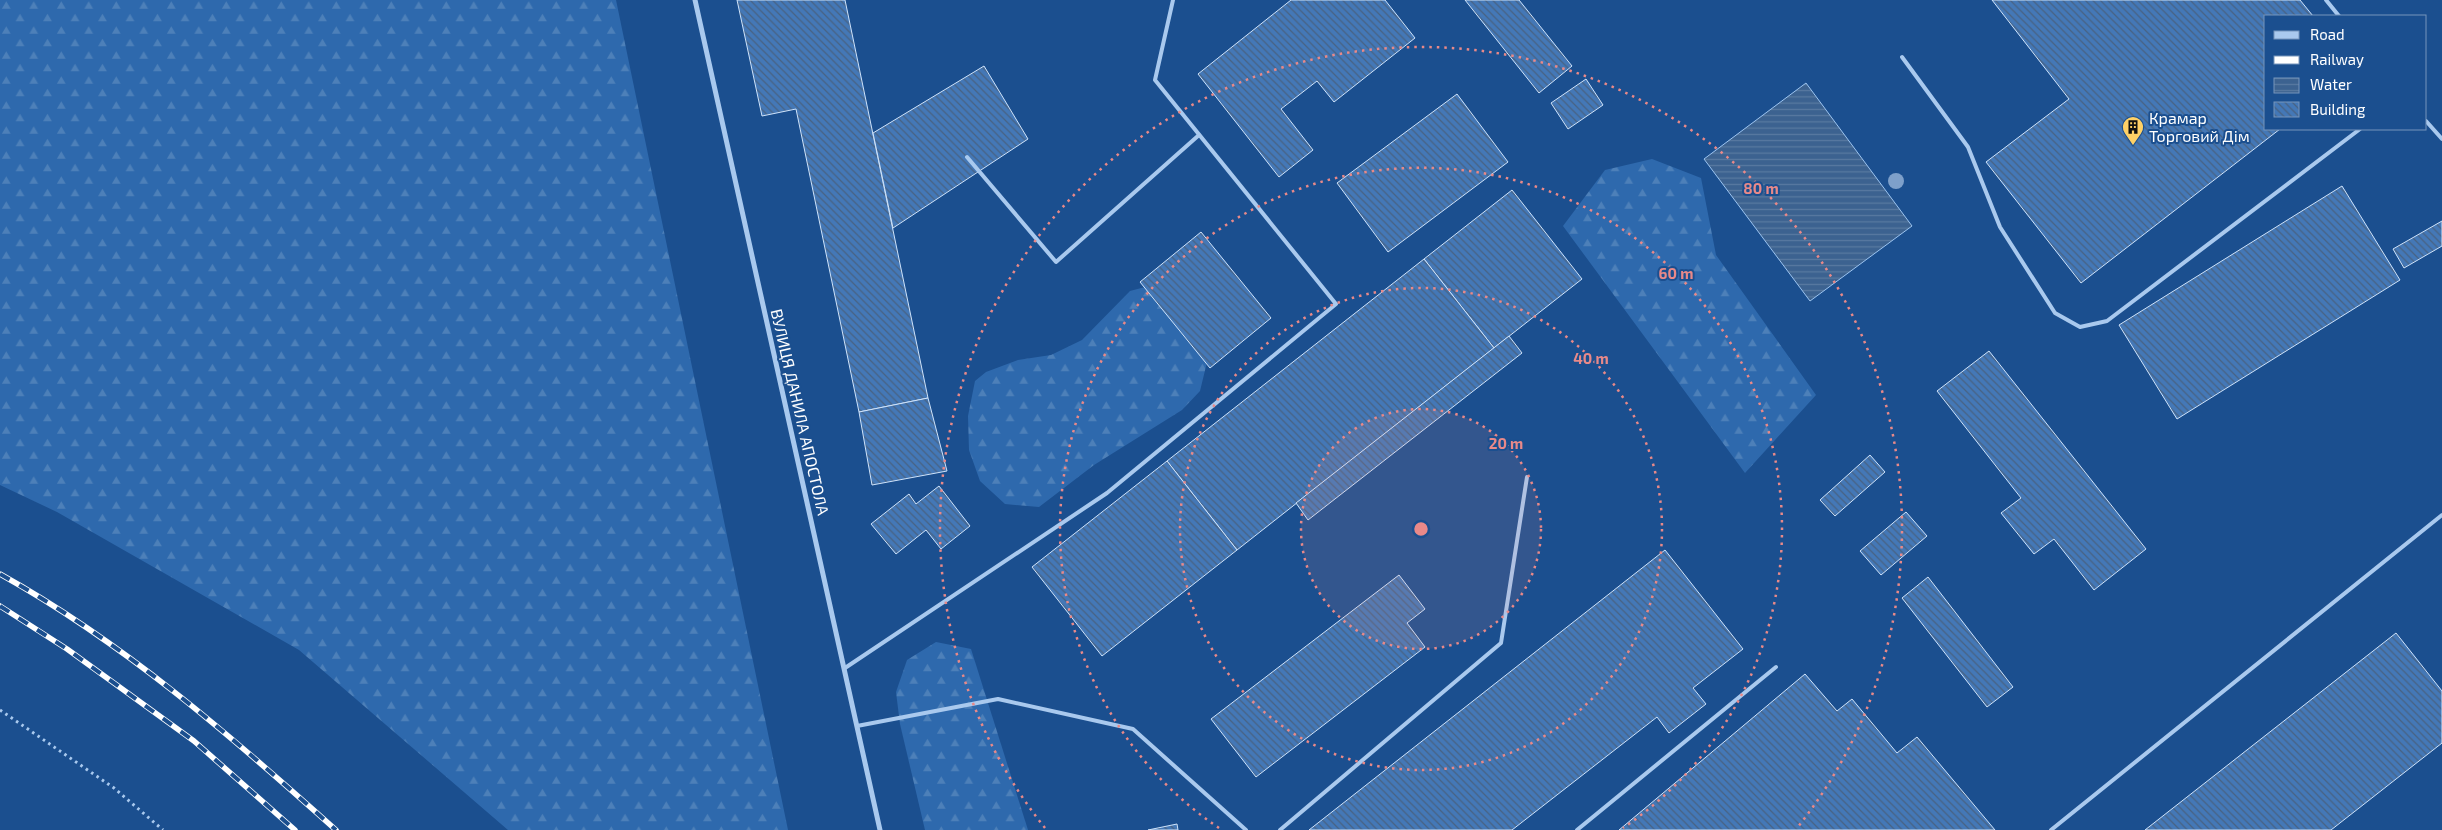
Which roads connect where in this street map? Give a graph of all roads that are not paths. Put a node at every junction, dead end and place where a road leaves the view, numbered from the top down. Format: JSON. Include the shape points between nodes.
{"nodes":[{"id":1,"x":695,"y":0,"type":"edge"},
{"id":2,"x":1174,"y":0,"type":"edge"},
{"id":3,"x":2326,"y":0,"type":"edge"},
{"id":4,"x":2338,"y":15,"type":"edge"},
{"id":5,"x":1902,"y":57,"type":"dead end"},
{"id":6,"x":2427,"y":122,"type":"edge"},
{"id":7,"x":2359,"y":130,"type":"edge"},
{"id":8,"x":1199,"y":135,"type":"junction"},
{"id":9,"x":2442,"y":139,"type":"edge"},
{"id":10,"x":967,"y":157,"type":"dead end"},
{"id":11,"x":1527,"y":477,"type":"dead end"},
{"id":12,"x":2442,"y":515,"type":"edge"},
{"id":13,"x":1776,"y":667,"type":"dead end"},
{"id":14,"x":845,"y":668,"type":"junction"},
{"id":15,"x":857,"y":726,"type":"junction"},
{"id":16,"x":880,"y":830,"type":"edge"},
{"id":17,"x":1246,"y":830,"type":"edge"},
{"id":18,"x":1280,"y":830,"type":"edge"},
{"id":19,"x":1577,"y":830,"type":"edge"},
{"id":20,"x":2051,"y":830,"type":"edge"}],
"edges":[{"from":1,"to":14,"type":"street","name":"ВУЛИЦЯ ДАНИЛА АПОСТОЛА"},
{"from":2,"to":8,"type":"lane","via":[[1155,80]]},
{"from":3,"to":4,"type":"lane"},
{"from":5,"to":7,"type":"lane","via":[[1968,147],[2000,227],[2055,313],[2080,327],[2108,321]]},
{"from":6,"to":9,"type":"lane"},
{"from":8,"to":10,"type":"lane","via":[[1056,262]]},
{"from":8,"to":14,"type":"lane","via":[[1336,304],[1107,493]]},
{"from":11,"to":18,"type":"lane","via":[[1501,643]]},
{"from":12,"to":20,"type":"lane"},
{"from":13,"to":19,"type":"lane"},
{"from":14,"to":15,"type":"street","name":"ВУЛИЦЯ ДАНИЛА АПОСТОЛА"},
{"from":15,"to":16,"type":"street","name":"ВУЛИЦЯ ДАНИЛА АПОСТОЛА"},
{"from":15,"to":17,"type":"lane","via":[[998,699],[1133,729]]}]}
